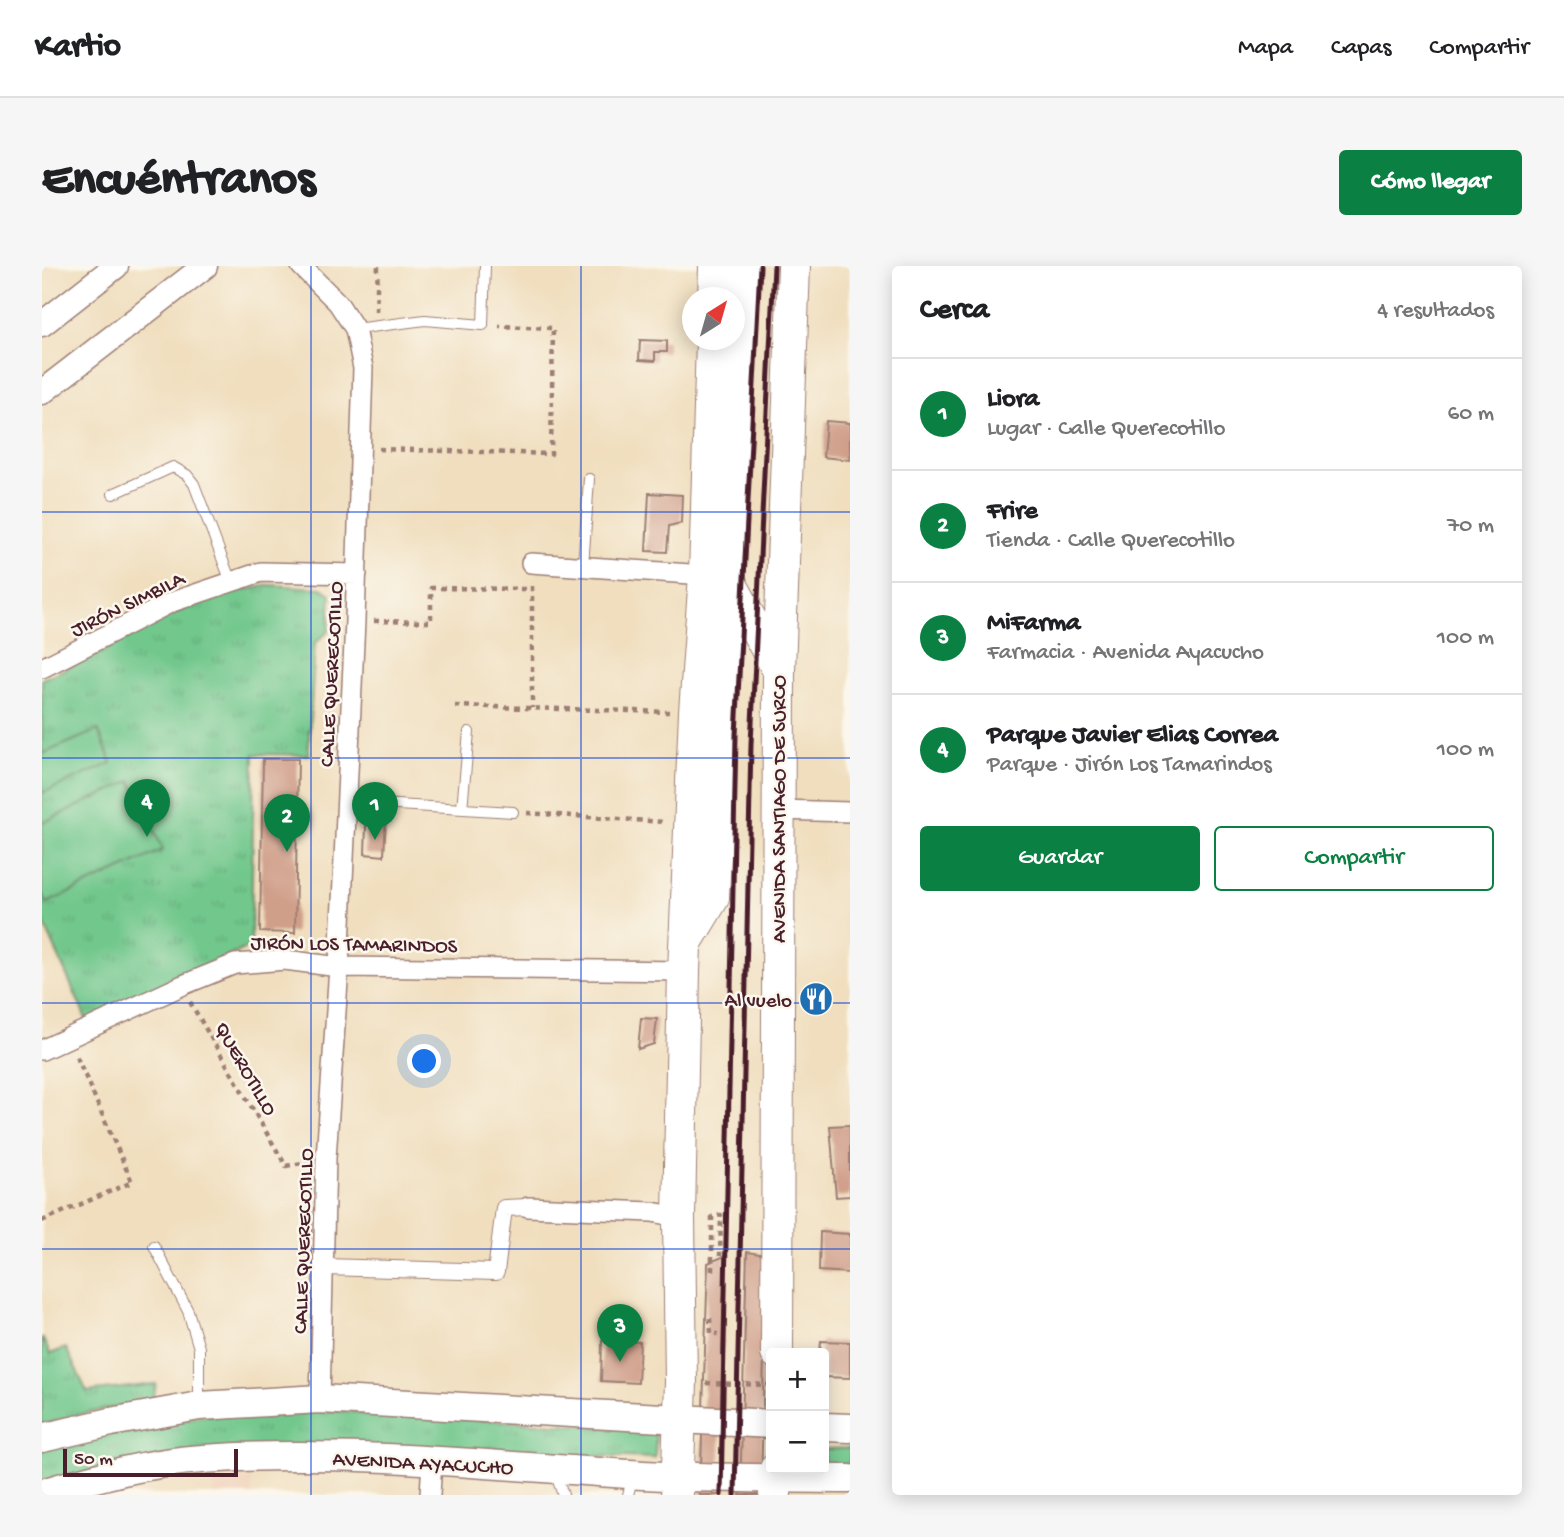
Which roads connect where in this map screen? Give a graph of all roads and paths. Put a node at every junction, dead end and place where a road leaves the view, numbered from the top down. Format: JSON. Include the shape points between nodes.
{"nodes":[{"id":1,"x":116,"y":266,"type":"edge"},
{"id":2,"x":205,"y":266,"type":"edge"},
{"id":3,"x":302,"y":266,"type":"edge"},
{"id":4,"x":378,"y":266,"type":"edge"},
{"id":5,"x":485,"y":266,"type":"edge"},
{"id":6,"x":715,"y":266,"type":"edge"},
{"id":7,"x":743,"y":266,"type":"edge"},
{"id":8,"x":794,"y":266,"type":"edge"},
{"id":9,"x":714,"y":287,"type":"edge"},
{"id":10,"x":42,"y":324,"type":"edge"},
{"id":11,"x":483,"y":325,"type":"junction"},
{"id":12,"x":376,"y":327,"type":"junction"},
{"id":13,"x":355,"y":329,"type":"junction"},
{"id":14,"x":712,"y":350,"type":"edge"},
{"id":15,"x":42,"y":392,"type":"edge"},
{"id":16,"x":361,"y":448,"type":"junction"},
{"id":17,"x":589,"y":478,"type":"dead end"},
{"id":18,"x":113,"y":494,"type":"dead end"},
{"id":19,"x":531,"y":563,"type":"joint"},
{"id":20,"x":583,"y":567,"type":"junction"},
{"id":21,"x":358,"y":574,"type":"junction"},
{"id":22,"x":716,"y":576,"type":"junction"},
{"id":23,"x":232,"y":582,"type":"junction"},
{"id":24,"x":531,"y":589,"type":"junction"},
{"id":25,"x":355,"y":621,"type":"junction"},
{"id":26,"x":42,"y":668,"type":"edge"},
{"id":27,"x":779,"y":670,"type":"junction"},
{"id":28,"x":455,"y":706,"type":"dead end"},
{"id":29,"x":532,"y":708,"type":"junction"},
{"id":30,"x":695,"y":712,"type":"junction"},
{"id":31,"x":469,"y":732,"type":"dead end"},
{"id":32,"x":347,"y":802,"type":"junction"},
{"id":33,"x":462,"y":809,"type":"junction"},
{"id":34,"x":778,"y":810,"type":"junction"},
{"id":35,"x":513,"y":812,"type":"joint"},
{"id":36,"x":850,"y":812,"type":"edge"},
{"id":37,"x":690,"y":824,"type":"junction"},
{"id":38,"x":684,"y":958,"type":"junction"},
{"id":39,"x":339,"y":967,"type":"junction"},
{"id":40,"x":183,"y":985,"type":"junction"},
{"id":41,"x":69,"y":1039,"type":"junction"},
{"id":42,"x":42,"y":1050,"type":"edge"},
{"id":43,"x":326,"y":1158,"type":"junction"},
{"id":44,"x":528,"y":1208,"type":"joint"},
{"id":45,"x":679,"y":1217,"type":"junction"},
{"id":46,"x":42,"y":1221,"type":"edge"},
{"id":47,"x":154,"y":1246,"type":"dead end"},
{"id":48,"x":720,"y":1256,"type":"dead end"},
{"id":49,"x":325,"y":1267,"type":"junction"},
{"id":50,"x":712,"y":1271,"type":"dead end"},
{"id":51,"x":710,"y":1318,"type":"dead end"},
{"id":52,"x":718,"y":1334,"type":"dead end"},
{"id":53,"x":777,"y":1348,"type":"edge"},
{"id":54,"x":681,"y":1382,"type":"junction"},
{"id":55,"x":766,"y":1385,"type":"edge"},
{"id":56,"x":320,"y":1399,"type":"junction"},
{"id":57,"x":199,"y":1406,"type":"junction"},
{"id":58,"x":680,"y":1418,"type":"junction"},
{"id":59,"x":766,"y":1424,"type":"edge"},
{"id":60,"x":829,"y":1427,"type":"edge"},
{"id":61,"x":850,"y":1428,"type":"edge"},
{"id":62,"x":42,"y":1438,"type":"edge"},
{"id":63,"x":432,"y":1460,"type":"junction"},
{"id":64,"x":554,"y":1469,"type":"junction"},
{"id":65,"x":850,"y":1479,"type":"edge"},
{"id":66,"x":776,"y":1480,"type":"edge"},
{"id":67,"x":631,"y":1485,"type":"edge"},
{"id":68,"x":677,"y":1486,"type":"edge"},
{"id":69,"x":42,"y":1493,"type":"edge"},
{"id":70,"x":430,"y":1495,"type":"edge"},
{"id":71,"x":563,"y":1495,"type":"edge"}],
"edges":[{"from":1,"to":10,"type":"street"},
{"from":2,"to":15,"type":"street"},
{"from":3,"to":13,"type":"street","name":"CALLE QUERECOTILLO","via":[[338,303]]},
{"from":4,"to":12,"type":"path"},
{"from":5,"to":11,"type":"lane"},
{"from":6,"to":9,"type":"main road"},
{"from":7,"to":22,"type":"main road"},
{"from":8,"to":27,"type":"main road","name":"AVENIDA SANTIAGO DE SURCO"},
{"from":11,"to":12,"type":"lane","via":[[425,320]]},
{"from":11,"to":16,"type":"path","via":[[553,328],[551,454]]},
{"from":12,"to":13,"type":"lane"},
{"from":13,"to":16,"type":"street","name":"CALLE QUERECOTILLO","via":[[363,368]]},
{"from":14,"to":22,"type":"main road"},
{"from":16,"to":21,"type":"street","name":"CALLE QUERECOTILLO"},
{"from":17,"to":20,"type":"lane"},
{"from":18,"to":23,"type":"lane","via":[[173,467],[187,475]]},
{"from":19,"to":20,"type":"street"},
{"from":19,"to":24,"type":"path"},
{"from":20,"to":22,"type":"street"},
{"from":21,"to":23,"type":"street","name":"JIRÓN SIMBILA","via":[[261,572]]},
{"from":21,"to":25,"type":"street","name":"CALLE QUERECOTILLO"},
{"from":22,"to":27,"type":"main road"},
{"from":22,"to":30,"type":"main road"},
{"from":22,"to":38,"type":"main road","via":[[713,898]]},
{"from":23,"to":26,"type":"street","name":"JIRÓN SIMBILA","via":[[172,602]]},
{"from":24,"to":25,"type":"path","via":[[431,588],[431,622]]},
{"from":24,"to":29,"type":"path"},
{"from":25,"to":32,"type":"street","name":"CALLE QUERECOTILLO"},
{"from":27,"to":34,"type":"main road","name":"AVENIDA SANTIAGO DE SURCO"},
{"from":28,"to":29,"type":"path"},
{"from":29,"to":30,"type":"path"},
{"from":30,"to":37,"type":"main road"},
{"from":31,"to":33,"type":"lane"},
{"from":32,"to":33,"type":"lane"},
{"from":32,"to":39,"type":"street","name":"CALLE QUERECOTILLO"},
{"from":33,"to":35,"type":"lane"},
{"from":34,"to":36,"type":"street"},
{"from":34,"to":53,"type":"main road","name":"AVENIDA SANTIAGO DE SURCO"},
{"from":35,"to":37,"type":"path"},
{"from":37,"to":38,"type":"main road"},
{"from":38,"to":39,"type":"street","name":"JIRÓN LOS TAMARINDOS"},
{"from":38,"to":45,"type":"main road"},
{"from":39,"to":40,"type":"street","name":"JIRÓN LOS TAMARINDOS","via":[[285,960],[235,964]]},
{"from":39,"to":43,"type":"street","name":"CALLE QUERECOTILLO"},
{"from":40,"to":41,"type":"street","name":"JIRÓN LOS TAMARINDOS"},
{"from":40,"to":43,"type":"path","name":"QUEROTILLO","via":[[286,1166]]},
{"from":41,"to":42,"type":"street","name":"JIRÓN LOS TAMARINDOS"},
{"from":41,"to":46,"type":"path","via":[[132,1182]]},
{"from":43,"to":49,"type":"street","name":"CALLE QUERECOTILLO"},
{"from":44,"to":45,"type":"street"},
{"from":44,"to":49,"type":"street","via":[[504,1208],[496,1272]]},
{"from":45,"to":54,"type":"main road"},
{"from":47,"to":57,"type":"lane","via":[[188,1311],[199,1348]]},
{"from":48,"to":50,"type":"path","via":[[721,1215],[712,1217]]},
{"from":49,"to":56,"type":"street","name":"CALLE QUERECOTILLO"},
{"from":51,"to":52,"type":"path","via":[[711,1333]]},
{"from":54,"to":55,"type":"path"},
{"from":54,"to":58,"type":"main road"},
{"from":56,"to":57,"type":"main road"},
{"from":56,"to":58,"type":"main road"},
{"from":57,"to":62,"type":"main road"},
{"from":58,"to":59,"type":"main road"},
{"from":58,"to":68,"type":"main road"},
{"from":60,"to":61,"type":"main road"},
{"from":63,"to":64,"type":"main road","name":"AVENIDA AYACUCHO"},
{"from":63,"to":69,"type":"main road","name":"AVENIDA AYACUCHO","via":[[201,1459],[135,1469]]},
{"from":63,"to":70,"type":"street"},
{"from":64,"to":67,"type":"main road","name":"AVENIDA AYACUCHO"},
{"from":64,"to":71,"type":"lane"},
{"from":65,"to":66,"type":"main road","name":"AVENIDA AYACUCHO"},
{"from":66,"to":68,"type":"main road","name":"AVENIDA AYACUCHO"},
{"from":67,"to":68,"type":"main road","name":"AVENIDA AYACUCHO"}]}
